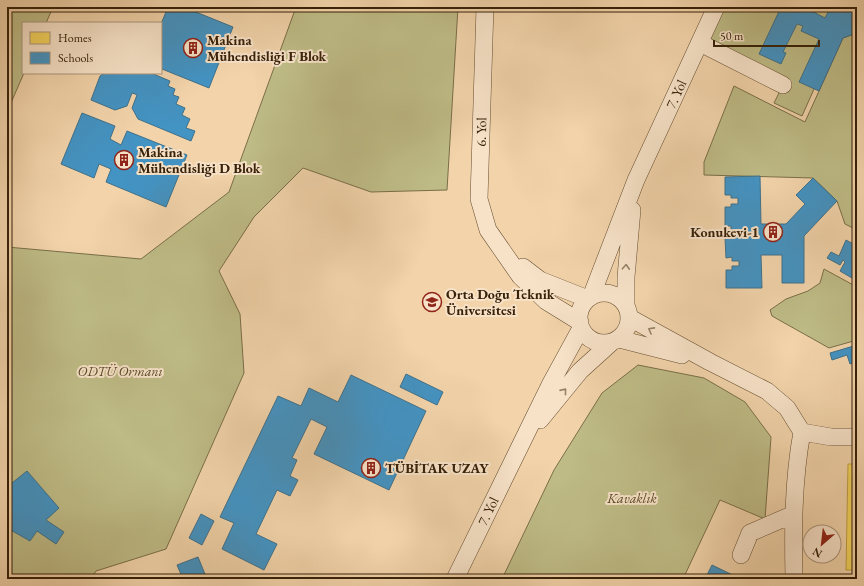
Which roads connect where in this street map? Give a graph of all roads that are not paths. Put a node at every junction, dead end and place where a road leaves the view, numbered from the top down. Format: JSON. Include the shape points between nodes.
{"nodes":[{"id":1,"x":484,"y":7,"type":"edge"},
{"id":2,"x":716,"y":7,"type":"edge"},
{"id":3,"x":700,"y":43,"type":"junction"},
{"id":4,"x":783,"y":85,"type":"dead end"},
{"id":5,"x":636,"y":180,"type":"junction"},
{"id":6,"x":502,"y":252,"type":"junction"},
{"id":7,"x":590,"y":298,"type":"junction"},
{"id":8,"x":628,"y":312,"type":"junction"},
{"id":9,"x":581,"y":325,"type":"junction"},
{"id":10,"x":616,"y":340,"type":"junction"},
{"id":11,"x":710,"y":362,"type":"junction"},
{"id":12,"x":802,"y":432,"type":"junction"},
{"id":13,"x":857,"y":437,"type":"edge"},
{"id":14,"x":521,"y":443,"type":"junction"},
{"id":15,"x":794,"y":514,"type":"junction"},
{"id":16,"x":741,"y":555,"type":"dead end"},
{"id":17,"x":455,"y":579,"type":"edge"},
{"id":18,"x":794,"y":579,"type":"edge"}],
"edges":[{"from":1,"to":6,"type":"street","name":"6. Yol","via":[[479,199],[488,230]]},
{"from":2,"to":3,"type":"street","name":"7. Yol"},
{"from":3,"to":4,"type":"street"},
{"from":3,"to":5,"type":"street","name":"7. Yol"},
{"from":5,"to":7,"type":"street","name":"7. Yol"},
{"from":8,"to":5,"type":"street","name":"7. Yol","one_way":true,"via":[[628,231]]},
{"from":6,"to":7,"type":"street","name":"6. Yol","via":[[540,280]]},
{"from":6,"to":9,"type":"street","name":"6. Yol","via":[[520,276],[546,301]]},
{"from":7,"to":8,"type":"street","via":[[607,293],[615,295]]},
{"from":7,"to":9,"type":"street","name":"7. Yol","via":[[581,309]]},
{"from":8,"to":10,"type":"street","name":"7. Yol","via":[[628,326]]},
{"from":11,"to":8,"type":"street","one_way":true},
{"from":9,"to":10,"type":"street","via":[[589,338],[597,342]]},
{"from":9,"to":14,"type":"street","name":"7. Yol"},
{"from":10,"to":11,"type":"street"},
{"from":14,"to":10,"type":"street","name":"7. Yol","one_way":true,"via":[[580,371]]},
{"from":11,"to":12,"type":"street","via":[[767,391],[787,408]]},
{"from":12,"to":13,"type":"street","via":[[831,437]]},
{"from":12,"to":15,"type":"street","via":[[796,466]]},
{"from":14,"to":17,"type":"street","name":"7. Yol"},
{"from":15,"to":16,"type":"street","via":[[750,533]]},
{"from":15,"to":18,"type":"street"}]}
